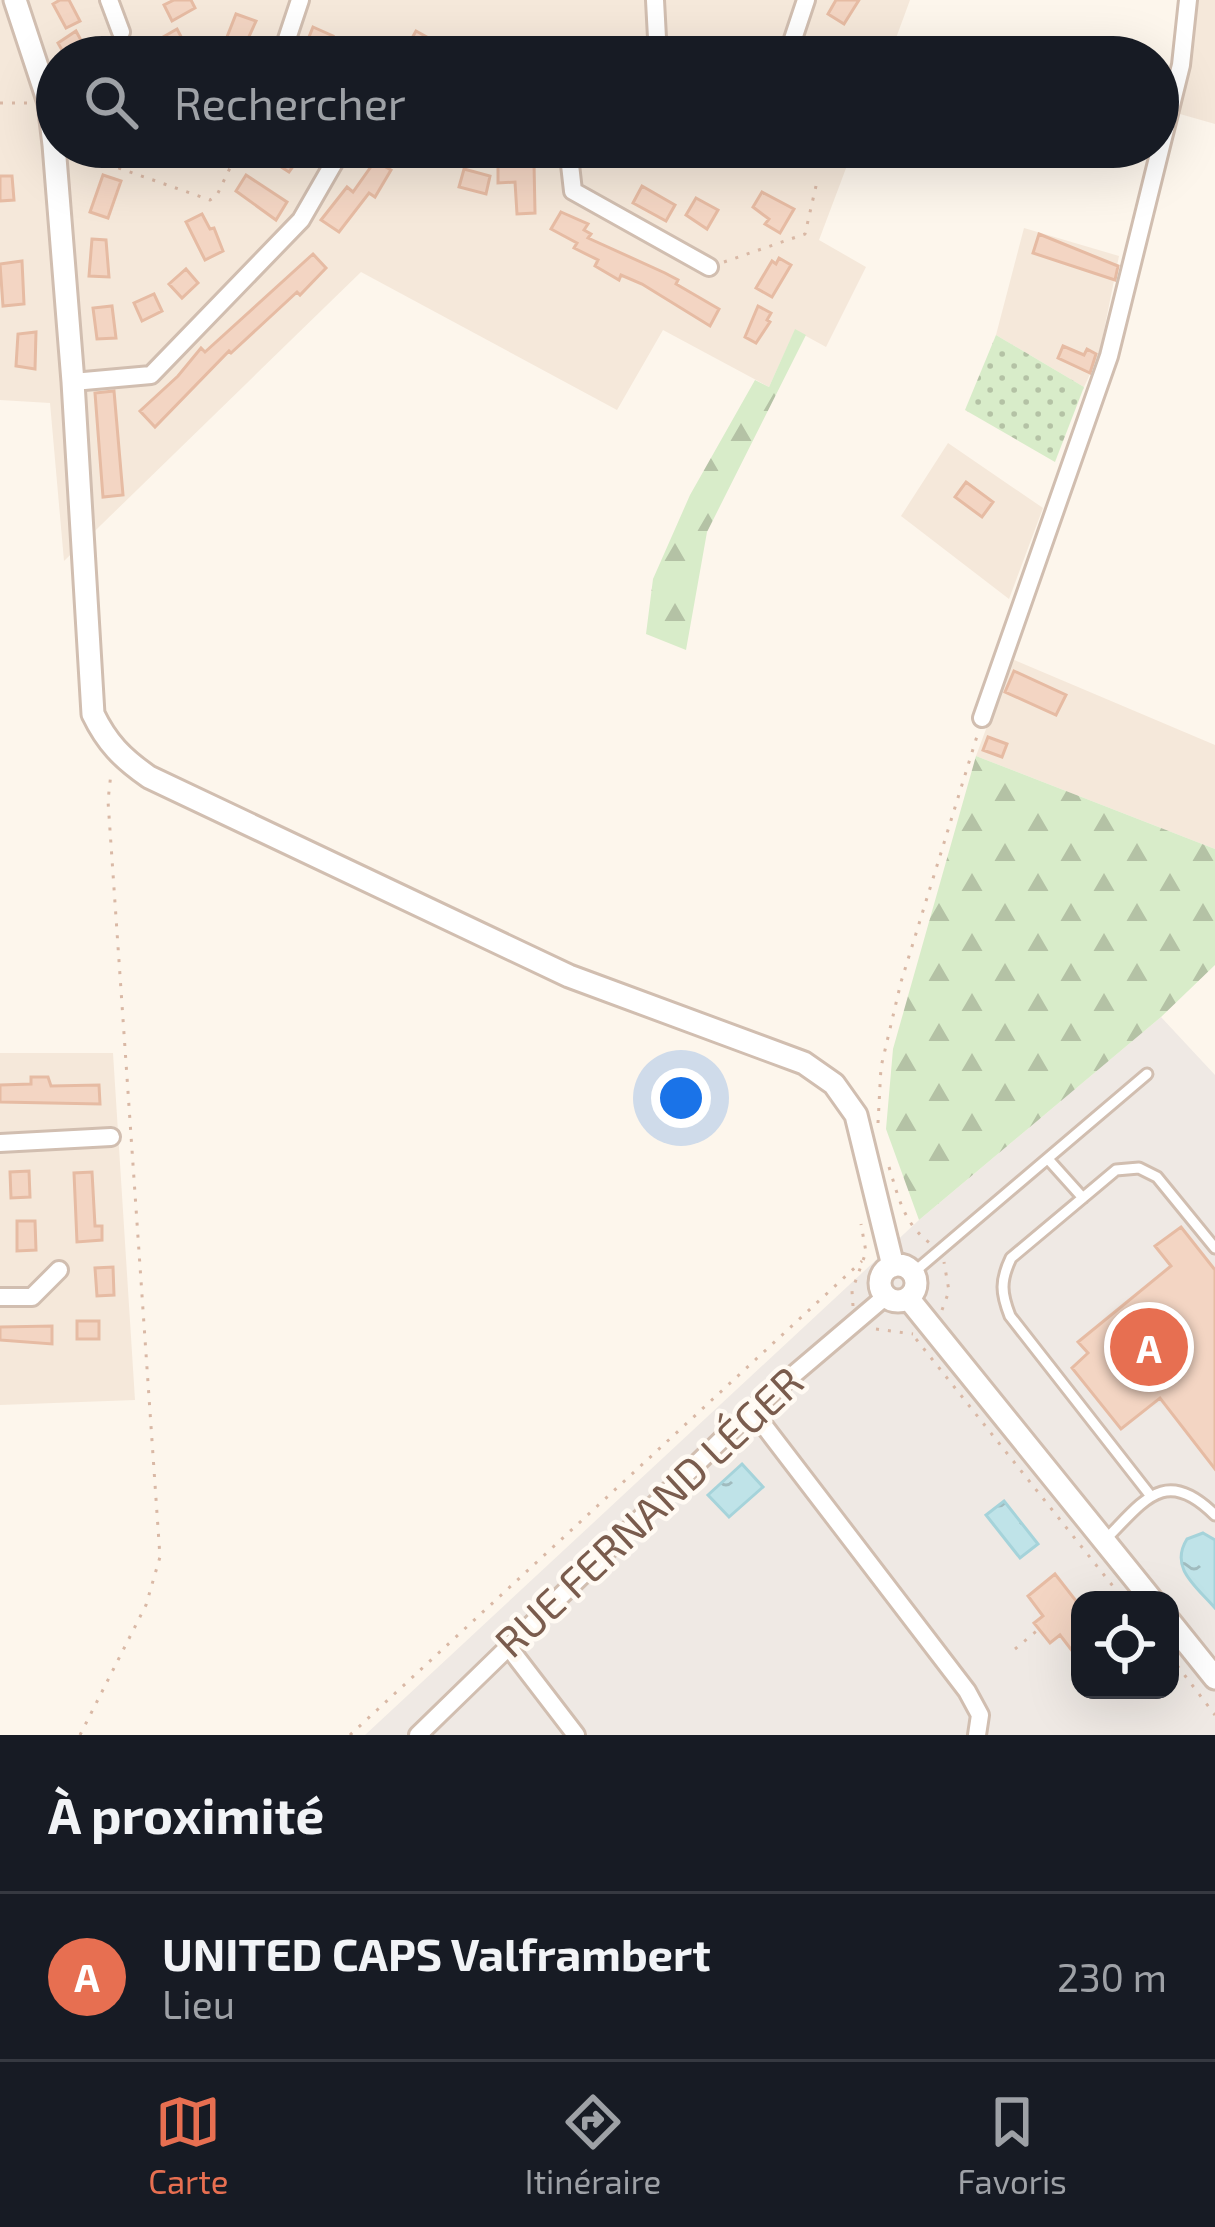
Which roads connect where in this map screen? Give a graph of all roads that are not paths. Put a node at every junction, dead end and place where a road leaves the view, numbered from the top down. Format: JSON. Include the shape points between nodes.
{"nodes":[{"id":1,"x":14,"y":0,"type":"edge"},
{"id":2,"x":109,"y":0,"type":"edge"},
{"id":3,"x":300,"y":0,"type":"edge"},
{"id":4,"x":655,"y":0,"type":"edge"},
{"id":5,"x":806,"y":0,"type":"edge"},
{"id":6,"x":1187,"y":0,"type":"edge"},
{"id":7,"x":121,"y":32,"type":"dead end"},
{"id":8,"x":288,"y":36,"type":"edge"},
{"id":9,"x":657,"y":36,"type":"edge"},
{"id":10,"x":794,"y":36,"type":"edge"},
{"id":11,"x":36,"y":65,"type":"edge"},
{"id":12,"x":1179,"y":73,"type":"edge"},
{"id":13,"x":55,"y":168,"type":"edge"},
{"id":14,"x":331,"y":168,"type":"edge"},
{"id":15,"x":570,"y":168,"type":"edge"},
{"id":16,"x":1156,"y":168,"type":"edge"},
{"id":17,"x":709,"y":267,"type":"road end"},
{"id":18,"x":73,"y":382,"type":"junction"},
{"id":19,"x":982,"y":718,"type":"road end"},
{"id":20,"x":1147,"y":1074,"type":"dead end"},
{"id":21,"x":111,"y":1137,"type":"dead end"},
{"id":22,"x":0,"y":1143,"type":"edge"},
{"id":23,"x":1048,"y":1159,"type":"junction"},
{"id":24,"x":1083,"y":1198,"type":"junction"},
{"id":25,"x":1215,"y":1249,"type":"edge"},
{"id":26,"x":59,"y":1270,"type":"dead end"},
{"id":27,"x":903,"y":1270,"type":"junction"},
{"id":28,"x":0,"y":1297,"type":"edge"},
{"id":29,"x":897,"y":1297,"type":"junction"},
{"id":30,"x":752,"y":1410,"type":"junction"},
{"id":31,"x":1150,"y":1495,"type":"junction"},
{"id":32,"x":1215,"y":1515,"type":"edge"},
{"id":33,"x":1104,"y":1540,"type":"junction"},
{"id":34,"x":1145,"y":1591,"type":"edge"},
{"id":35,"x":1179,"y":1633,"type":"edge"},
{"id":36,"x":507,"y":1645,"type":"junction"},
{"id":37,"x":1215,"y":1678,"type":"edge"},
{"id":38,"x":418,"y":1735,"type":"edge"},
{"id":39,"x":576,"y":1735,"type":"edge"},
{"id":40,"x":976,"y":1735,"type":"edge"}],
"edges":[{"from":1,"to":11,"type":"street"},
{"from":2,"to":7,"type":"street"},
{"from":3,"to":8,"type":"street"},
{"from":4,"to":9,"type":"street"},
{"from":5,"to":10,"type":"street"},
{"from":6,"to":12,"type":"street"},
{"from":13,"to":18,"type":"street"},
{"from":14,"to":18,"type":"street","via":[[301,220],[151,375]]},
{"from":15,"to":17,"type":"street","via":[[573,191]]},
{"from":16,"to":19,"type":"street","via":[[1109,356]]},
{"from":18,"to":27,"type":"street","via":[[93,714],[118,755],[149,777],[569,976],[804,1063],[834,1084],[856,1115]]},
{"from":20,"to":23,"type":"lane"},
{"from":21,"to":22,"type":"street"},
{"from":23,"to":24,"type":"lane"},
{"from":23,"to":27,"type":"lane","via":[[937,1252]]},
{"from":24,"to":25,"type":"lane","via":[[1116,1171],[1139,1168],[1157,1177]]},
{"from":24,"to":31,"type":"lane","via":[[1011,1258],[1002,1296]]},
{"from":26,"to":28,"type":"street","via":[[32,1297]]},
{"from":27,"to":29,"type":"street","via":[[916,1283]]},
{"from":27,"to":29,"type":"street","via":[[880,1279]]},
{"from":29,"to":30,"type":"street","name":"RUE FERNAND LÉGER"},
{"from":29,"to":33,"type":"street"},
{"from":30,"to":36,"type":"street","name":"RUE FERNAND LÉGER"},
{"from":30,"to":40,"type":"street","via":[[967,1690],[980,1715]]},
{"from":31,"to":32,"type":"lane","via":[[1189,1491]]},
{"from":31,"to":33,"type":"lane"},
{"from":33,"to":34,"type":"street"},
{"from":35,"to":37,"type":"street"},
{"from":36,"to":38,"type":"street","name":"RUE FERNAND LÉGER"},
{"from":36,"to":39,"type":"street"}]}
